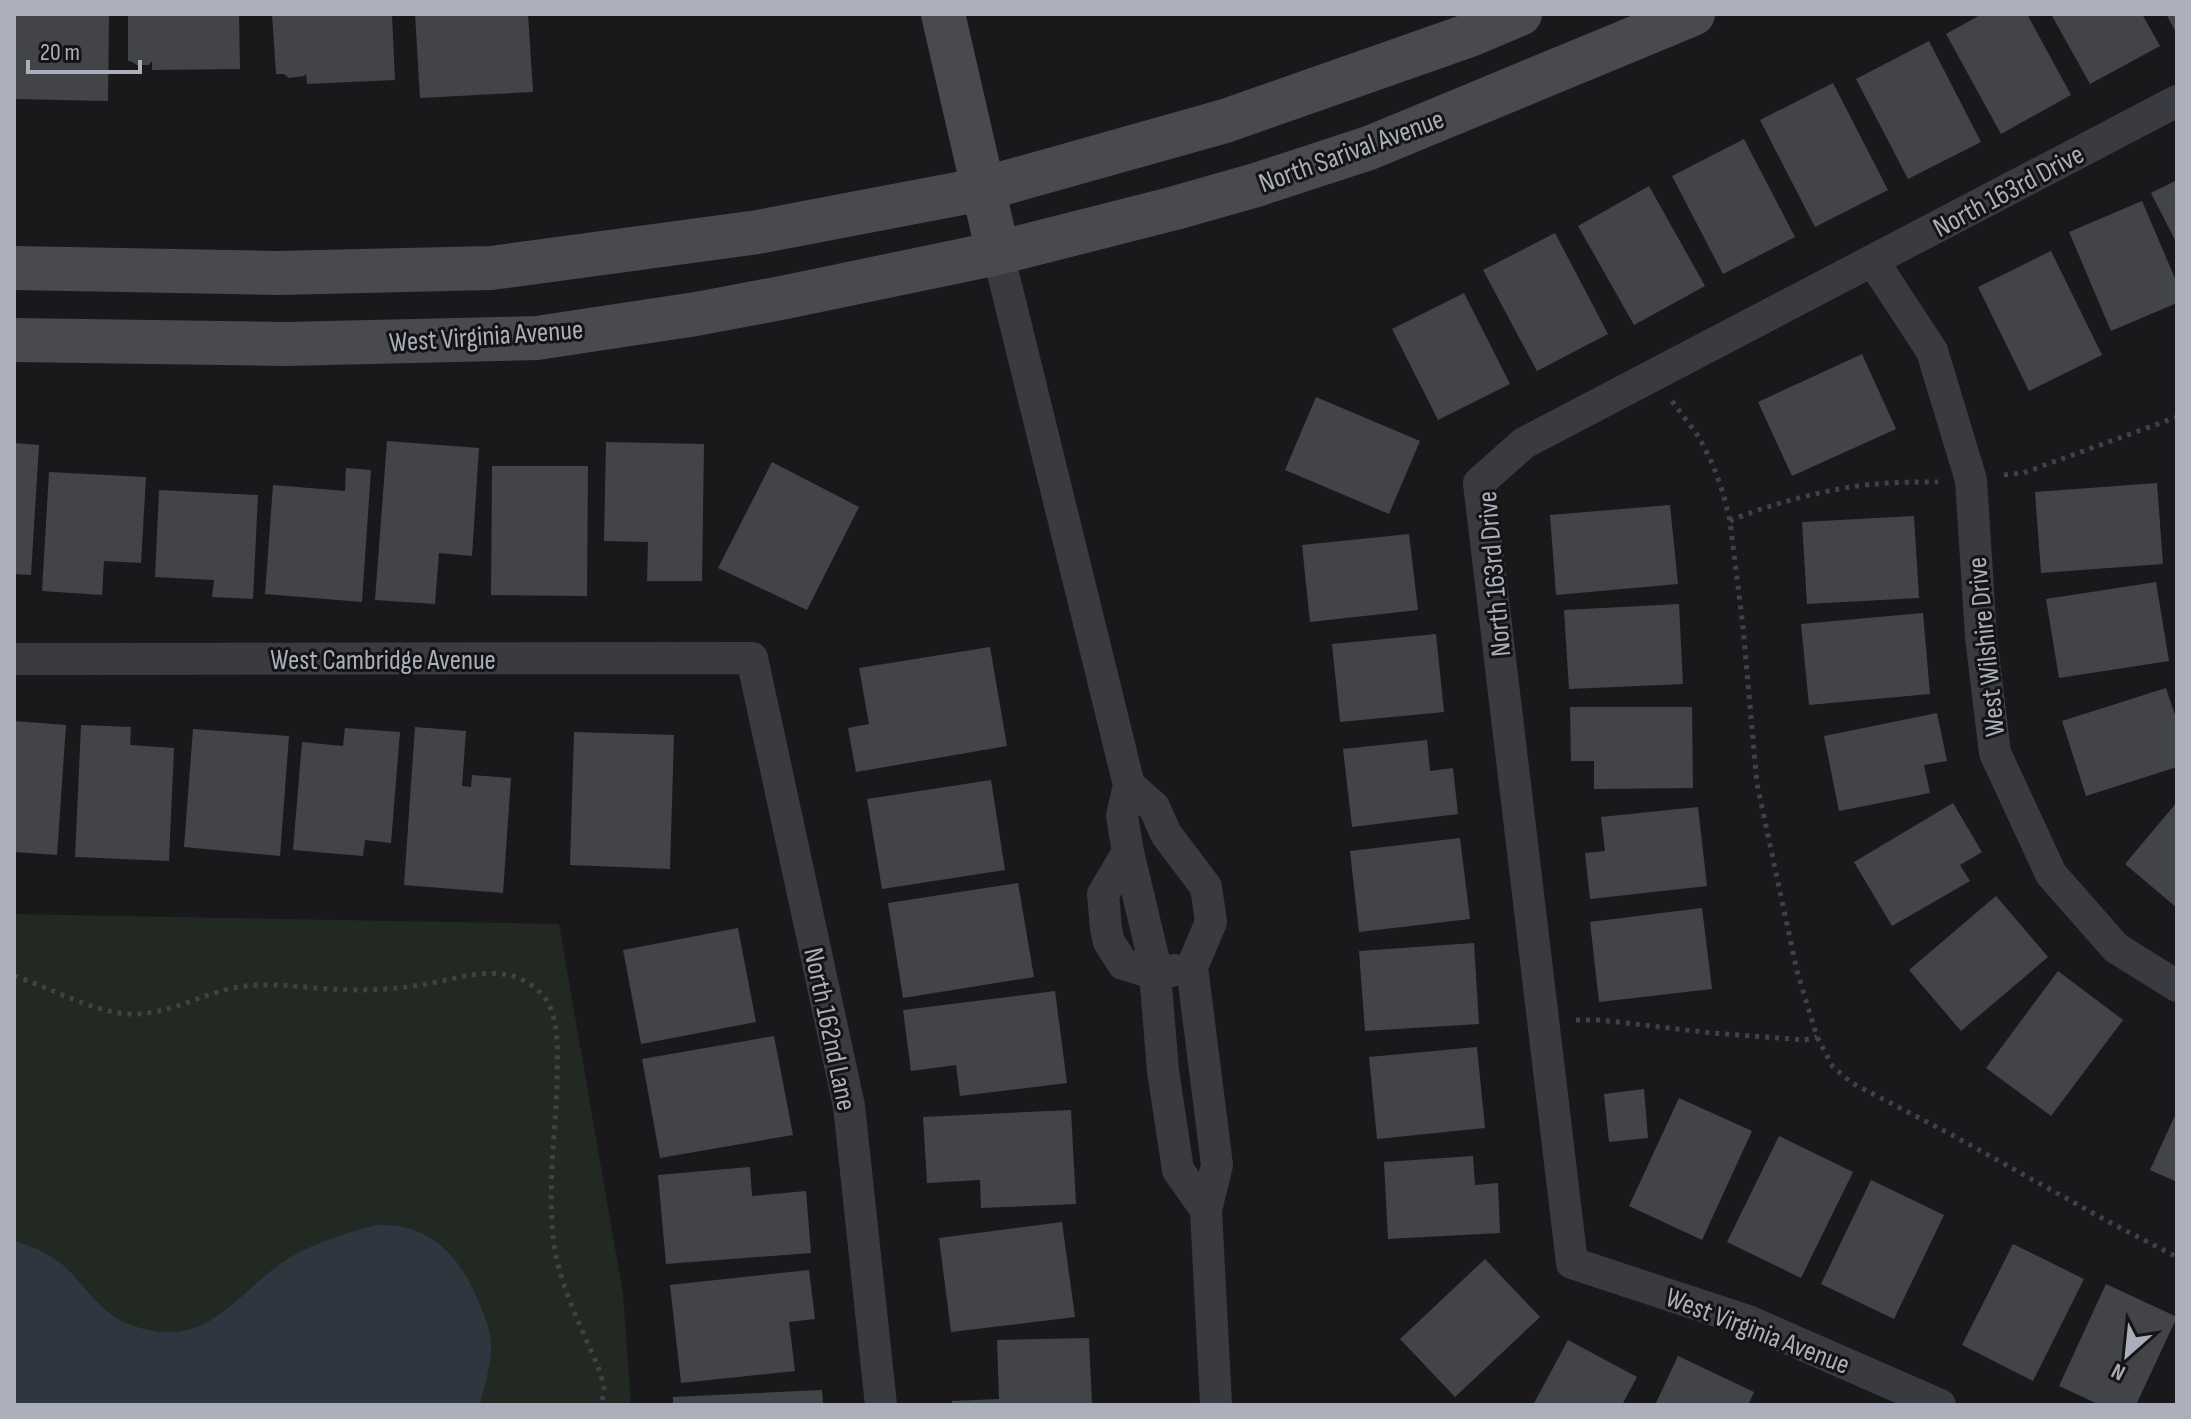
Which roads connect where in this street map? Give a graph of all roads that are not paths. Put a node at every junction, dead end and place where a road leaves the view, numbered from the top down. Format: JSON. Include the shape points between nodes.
{"nodes":[{"id":1,"x":943,"y":14,"type":"edge"},
{"id":2,"x":1520,"y":14,"type":"edge"},
{"id":3,"x":1693,"y":14,"type":"edge"},
{"id":4,"x":2177,"y":101,"type":"edge"},
{"id":5,"x":983,"y":189,"type":"junction"},
{"id":6,"x":998,"y":253,"type":"junction"},
{"id":7,"x":1873,"y":261,"type":"junction"},
{"id":8,"x":14,"y":268,"type":"edge"},
{"id":9,"x":14,"y":340,"type":"edge"},
{"id":10,"x":752,"y":658,"type":"joint"},
{"id":11,"x":14,"y":659,"type":"edge"},
{"id":12,"x":1129,"y":785,"type":"junction"},
{"id":13,"x":1192,"y":967,"type":"junction"},
{"id":14,"x":1156,"y":974,"type":"junction"},
{"id":15,"x":2177,"y":986,"type":"edge"},
{"id":16,"x":1203,"y":1065,"type":"junction"},
{"id":17,"x":1163,"y":1071,"type":"junction"},
{"id":18,"x":1206,"y":1210,"type":"junction"},
{"id":19,"x":1572,"y":1263,"type":"joint"},
{"id":20,"x":881,"y":1405,"type":"edge"},
{"id":21,"x":1216,"y":1405,"type":"edge"},
{"id":22,"x":1940,"y":1405,"type":"edge"}],
"edges":[{"from":1,"to":5,"type":"main road"},
{"from":2,"to":5,"type":"main road","via":[[1225,121]]},
{"from":3,"to":6,"type":"main road","name":"North Sarival Avenue","via":[[1369,148],[1229,193]]},
{"from":4,"to":7,"type":"street","name":"North 163rd Drive"},
{"from":5,"to":6,"type":"main road"},
{"from":5,"to":8,"type":"main road","via":[[758,232],[491,268],[277,273]]},
{"from":6,"to":9,"type":"main road","name":"West Virginia Avenue","via":[[696,314],[537,338],[285,344]]},
{"from":6,"to":12,"type":"street"},
{"from":7,"to":15,"type":"street","name":"West Wilshire Drive","via":[[1932,351],[1971,480],[1995,753],[2051,874],[2116,948]]},
{"from":7,"to":19,"type":"street","name":"North 163rd Drive","via":[[1524,443],[1479,483]]},
{"from":10,"to":11,"type":"street","name":"West Cambridge Avenue"},
{"from":10,"to":20,"type":"street","name":"North 162nd Lane","via":[[849,1106]]},
{"from":12,"to":13,"type":"street","via":[[1154,807],[1166,834],[1206,887],[1211,922]]},
{"from":12,"to":14,"type":"street","via":[[1122,816],[1128,852],[1103,894],[1106,929],[1123,964]]},
{"from":13,"to":14,"type":"street"},
{"from":13,"to":16,"type":"street"},
{"from":14,"to":17,"type":"street"},
{"from":16,"to":17,"type":"street"},
{"from":16,"to":18,"type":"street","via":[[1217,1165]]},
{"from":17,"to":18,"type":"street","via":[[1178,1170]]},
{"from":18,"to":21,"type":"street"},
{"from":19,"to":22,"type":"street","name":"West Virginia Avenue","via":[[1748,1321]]}]}
